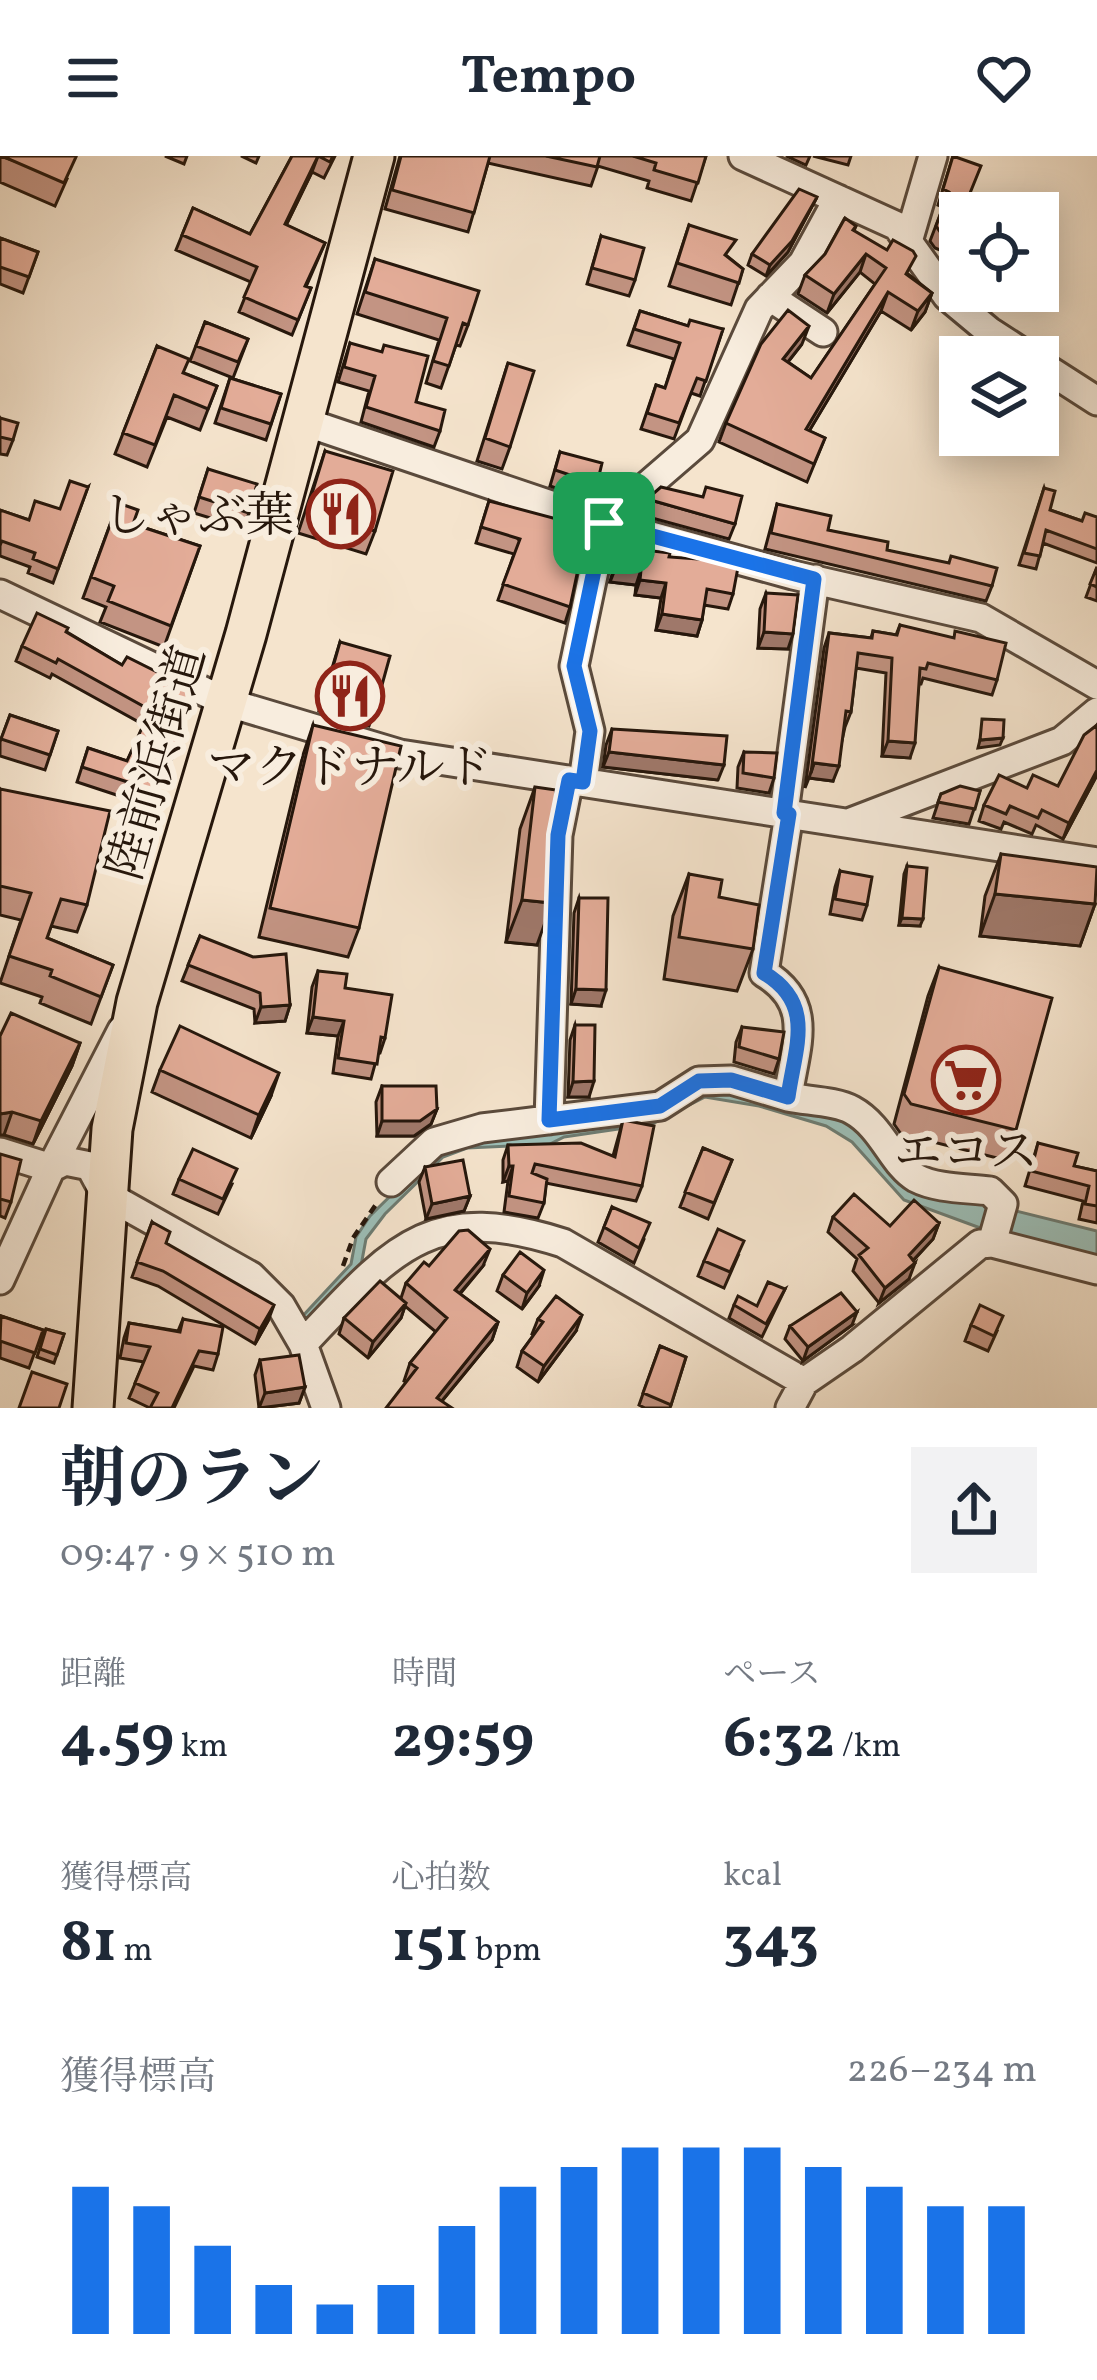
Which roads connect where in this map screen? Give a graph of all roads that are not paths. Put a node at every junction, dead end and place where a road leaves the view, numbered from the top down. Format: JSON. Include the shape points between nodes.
{"nodes":[{"id":1,"x":374,"y":156,"type":"edge"},
{"id":2,"x":743,"y":156,"type":"edge"},
{"id":3,"x":933,"y":156,"type":"edge"},
{"id":4,"x":838,"y":199,"type":"junction"},
{"id":5,"x":908,"y":244,"type":"junction"},
{"id":6,"x":770,"y":297,"type":"junction"},
{"id":7,"x":822,"y":333,"type":"dead end"},
{"id":8,"x":1001,"y":336,"type":"edge"},
{"id":9,"x":1059,"y":377,"type":"edge"},
{"id":10,"x":1097,"y":401,"type":"edge"},
{"id":11,"x":302,"y":421,"type":"junction"},
{"id":12,"x":604,"y":523,"type":"junction"},
{"id":13,"x":814,"y":579,"type":"junction"},
{"id":14,"x":0,"y":594,"type":"edge"},
{"id":15,"x":1097,"y":685,"type":"edge"},
{"id":16,"x":226,"y":702,"type":"junction"},
{"id":17,"x":1097,"y":712,"type":"edge"},
{"id":18,"x":576,"y":781,"type":"junction"},
{"id":19,"x":787,"y":814,"type":"junction"},
{"id":20,"x":848,"y":823,"type":"junction"},
{"id":21,"x":1097,"y":862,"type":"edge"},
{"id":22,"x":137,"y":1002,"type":"junction"},
{"id":23,"x":788,"y":1097,"type":"junction"},
{"id":24,"x":549,"y":1120,"type":"junction"},
{"id":25,"x":0,"y":1152,"type":"edge"},
{"id":26,"x":51,"y":1168,"type":"junction"},
{"id":27,"x":391,"y":1182,"type":"road end"},
{"id":28,"x":105,"y":1194,"type":"junction"},
{"id":29,"x":992,"y":1243,"type":"junction"},
{"id":30,"x":1097,"y":1270,"type":"edge"},
{"id":31,"x":0,"y":1280,"type":"edge"},
{"id":32,"x":297,"y":1334,"type":"junction"},
{"id":33,"x":804,"y":1382,"type":"junction"},
{"id":34,"x":93,"y":1408,"type":"edge"},
{"id":35,"x":326,"y":1408,"type":"edge"},
{"id":36,"x":790,"y":1408,"type":"edge"}],
"edges":[{"from":1,"to":11,"type":"highway","name":"陸前浜街道"},
{"from":2,"to":4,"type":"street"},
{"from":3,"to":5,"type":"street"},
{"from":4,"to":5,"type":"street","via":[[897,226]]},
{"from":4,"to":6,"type":"street","via":[[802,263]]},
{"from":5,"to":8,"type":"street","via":[[947,296]]},
{"from":6,"to":7,"type":"street"},
{"from":6,"to":12,"type":"street","via":[[700,440]]},
{"from":9,"to":10,"type":"street"},
{"from":11,"to":12,"type":"street"},
{"from":11,"to":16,"type":"highway","name":"陸前浜街道"},
{"from":12,"to":13,"type":"street"},
{"from":12,"to":18,"type":"street","via":[[574,666],[590,731]]},
{"from":13,"to":15,"type":"street","via":[[981,618]]},
{"from":13,"to":19,"type":"street"},
{"from":14,"to":16,"type":"street"},
{"from":16,"to":18,"type":"street","via":[[400,754]]},
{"from":16,"to":22,"type":"highway","name":"陸前浜街道"},
{"from":17,"to":20,"type":"street","via":[[1062,741]]},
{"from":18,"to":19,"type":"street"},
{"from":18,"to":24,"type":"street","via":[[558,835]]},
{"from":19,"to":20,"type":"street"},
{"from":19,"to":23,"type":"street","via":[[764,973],[786,986],[800,1015]]},
{"from":20,"to":21,"type":"street"},
{"from":22,"to":26,"type":"street"},
{"from":22,"to":28,"type":"highway","name":"陸前浜街道"},
{"from":23,"to":24,"type":"street","via":[[731,1080],[699,1081],[660,1106]]},
{"from":23,"to":29,"type":"street","via":[[846,1106],[882,1134],[914,1177],[990,1191],[1003,1204]]},
{"from":24,"to":27,"type":"street","via":[[434,1142]]},
{"from":25,"to":26,"type":"street"},
{"from":26,"to":28,"type":"street","via":[[90,1166]]},
{"from":26,"to":31,"type":"street"},
{"from":28,"to":32,"type":"street","via":[[250,1276]]},
{"from":28,"to":34,"type":"highway","name":"陸前浜街道"},
{"from":29,"to":30,"type":"street"},
{"from":29,"to":33,"type":"street","via":[[970,1250]]},
{"from":32,"to":33,"type":"street","via":[[398,1248],[436,1231],[528,1231],[596,1260]]},
{"from":32,"to":35,"type":"street"},
{"from":33,"to":36,"type":"street"}]}
